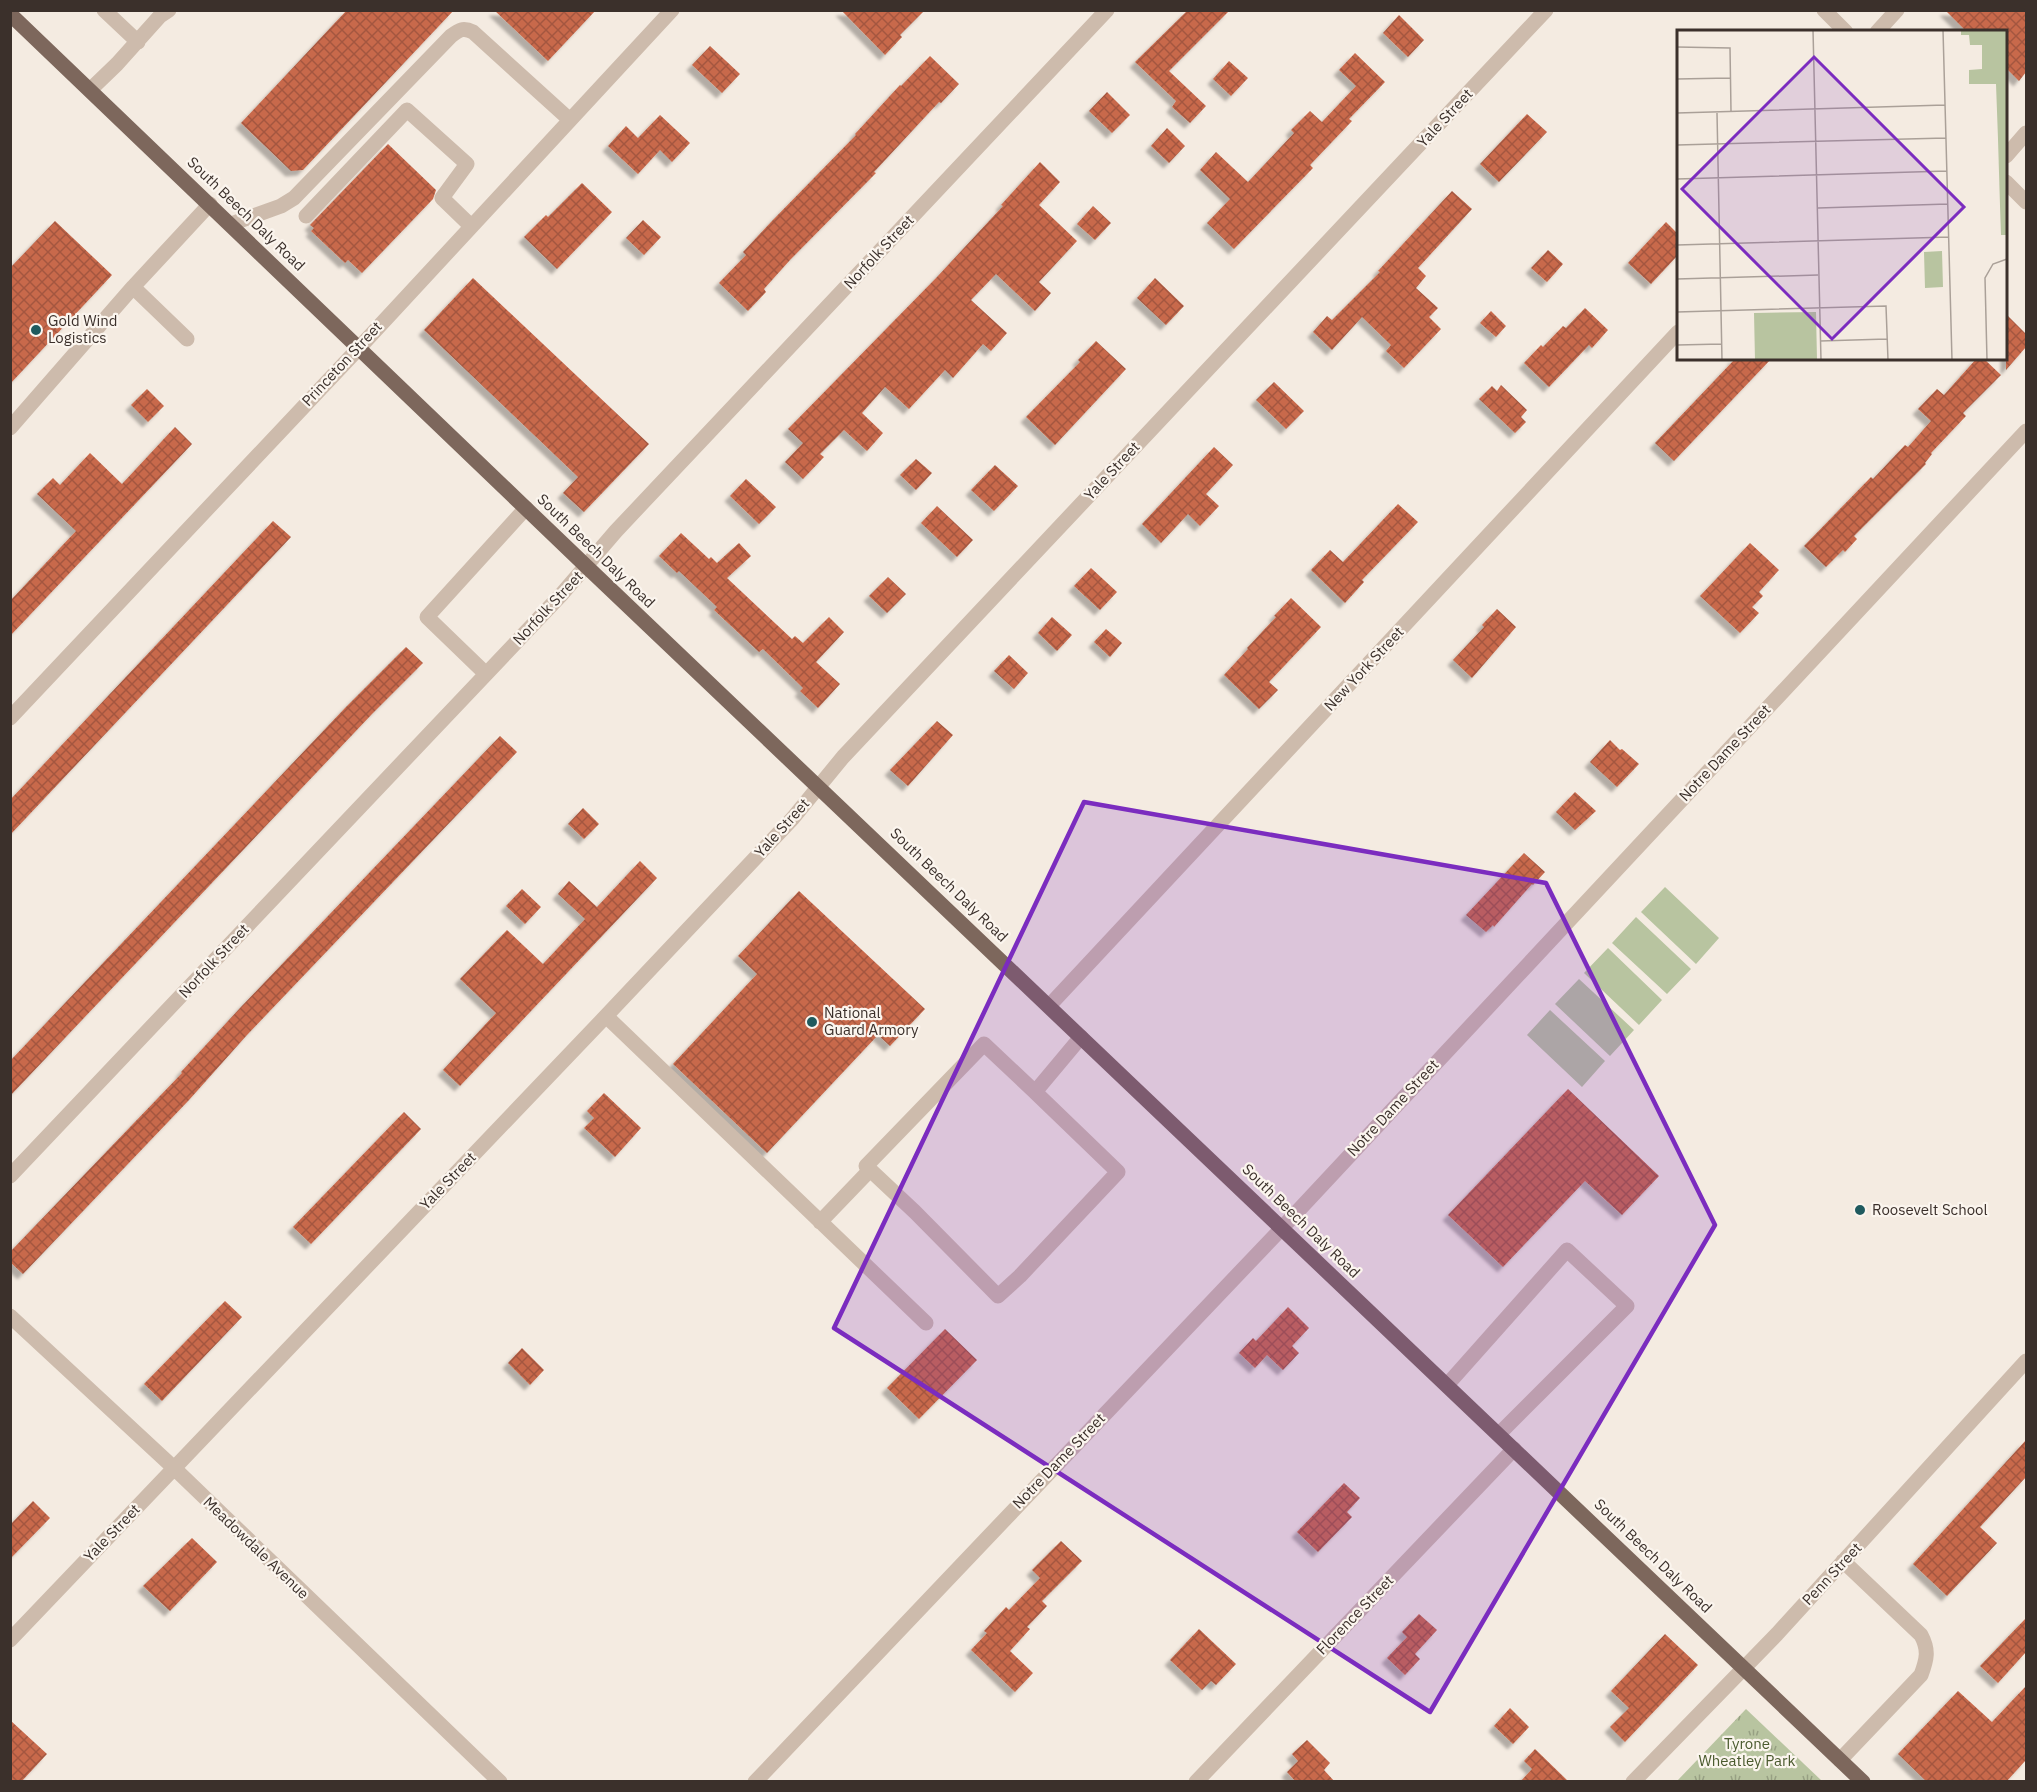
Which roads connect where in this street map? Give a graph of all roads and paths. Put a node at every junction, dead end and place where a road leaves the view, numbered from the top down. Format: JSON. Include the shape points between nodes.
{"nodes":[{"id":1,"x":104,"y":10,"type":"edge"},
{"id":2,"x":169,"y":10,"type":"edge"},
{"id":3,"x":672,"y":10,"type":"edge"},
{"id":4,"x":1107,"y":10,"type":"edge"},
{"id":5,"x":1546,"y":10,"type":"edge"},
{"id":6,"x":1824,"y":10,"type":"edge"},
{"id":7,"x":1897,"y":10,"type":"edge"},
{"id":8,"x":10,"y":14,"type":"edge"},
{"id":9,"x":1844,"y":30,"type":"edge"},
{"id":10,"x":1879,"y":30,"type":"edge"},
{"id":11,"x":138,"y":42,"type":"junction"},
{"id":12,"x":90,"y":90,"type":"junction"},
{"id":13,"x":570,"y":120,"type":"junction"},
{"id":14,"x":2026,"y":133,"type":"edge"},
{"id":15,"x":2007,"y":155,"type":"edge"},
{"id":16,"x":2007,"y":183,"type":"edge"},
{"id":17,"x":2026,"y":202,"type":"edge"},
{"id":18,"x":210,"y":204,"type":"junction"},
{"id":19,"x":306,"y":216,"type":"dead end"},
{"id":20,"x":231,"y":224,"type":"junction"},
{"id":21,"x":471,"y":226,"type":"junction"},
{"id":22,"x":133,"y":287,"type":"junction"},
{"id":23,"x":1677,"y":333,"type":"edge"},
{"id":24,"x":187,"y":339,"type":"dead end"},
{"id":25,"x":359,"y":348,"type":"junction"},
{"id":26,"x":10,"y":428,"type":"edge"},
{"id":27,"x":2026,"y":430,"type":"edge"},
{"id":28,"x":526,"y":508,"type":"junction"},
{"id":29,"x":586,"y":566,"type":"junction"},
{"id":30,"x":485,"y":674,"type":"junction"},
{"id":31,"x":10,"y":718,"type":"edge"},
{"id":32,"x":819,"y":787,"type":"junction"},
{"id":33,"x":1049,"y":1006,"type":"junction"},
{"id":34,"x":606,"y":1016,"type":"junction"},
{"id":35,"x":1082,"y":1037,"type":"junction"},
{"id":36,"x":1035,"y":1092,"type":"junction"},
{"id":37,"x":870,"y":1170,"type":"junction"},
{"id":38,"x":10,"y":1176,"type":"edge"},
{"id":39,"x":820,"y":1222,"type":"junction"},
{"id":40,"x":1282,"y":1227,"type":"junction"},
{"id":41,"x":10,"y":1316,"type":"edge"},
{"id":42,"x":926,"y":1323,"type":"dead end"},
{"id":43,"x":2026,"y":1361,"type":"edge"},
{"id":44,"x":1447,"y":1385,"type":"junction"},
{"id":45,"x":1499,"y":1434,"type":"junction"},
{"id":46,"x":1514,"y":1449,"type":"junction"},
{"id":47,"x":174,"y":1468,"type":"junction"},
{"id":48,"x":1843,"y":1561,"type":"junction"},
{"id":49,"x":10,"y":1640,"type":"edge"},
{"id":50,"x":1743,"y":1667,"type":"junction"},
{"id":51,"x":1840,"y":1760,"type":"junction"},
{"id":52,"x":500,"y":1782,"type":"edge"},
{"id":53,"x":755,"y":1782,"type":"edge"},
{"id":54,"x":1197,"y":1782,"type":"edge"},
{"id":55,"x":1633,"y":1782,"type":"edge"},
{"id":56,"x":1863,"y":1782,"type":"edge"}],
"edges":[{"from":1,"to":11,"type":"street"},
{"from":2,"to":11,"type":"street"},
{"from":3,"to":13,"type":"street","name":"Princeton Street"},
{"from":4,"to":29,"type":"street","name":"Norfolk Street"},
{"from":5,"to":32,"type":"street","name":"Yale Street","via":[[851,748]]},
{"from":6,"to":9,"type":"street"},
{"from":7,"to":10,"type":"street"},
{"from":8,"to":12,"type":"main road","name":"South Beech Daly Road"},
{"from":11,"to":12,"type":"street"},
{"from":12,"to":18,"type":"main road","name":"South Beech Daly Road"},
{"from":13,"to":20,"type":"street","via":[[473,32],[460,30],[294,198]]},
{"from":13,"to":21,"type":"street","name":"Princeton Street"},
{"from":14,"to":15,"type":"street"},
{"from":16,"to":17,"type":"street"},
{"from":18,"to":20,"type":"main road","name":"South Beech Daly Road"},
{"from":18,"to":22,"type":"street"},
{"from":19,"to":21,"type":"street","via":[[407,110],[467,164],[442,198]]},
{"from":20,"to":25,"type":"main road","name":"South Beech Daly Road"},
{"from":21,"to":25,"type":"street","name":"Princeton Street"},
{"from":22,"to":24,"type":"street"},
{"from":22,"to":26,"type":"street"},
{"from":23,"to":33,"type":"street","name":"New York Street"},
{"from":25,"to":28,"type":"main road","name":"South Beech Daly Road"},
{"from":25,"to":31,"type":"street","name":"Princeton Street"},
{"from":27,"to":40,"type":"street","name":"Notre Dame Street"},
{"from":28,"to":29,"type":"main road","name":"South Beech Daly Road"},
{"from":28,"to":30,"type":"street","via":[[427,617]]},
{"from":29,"to":30,"type":"street","name":"Norfolk Street"},
{"from":29,"to":32,"type":"main road","name":"South Beech Daly Road"},
{"from":30,"to":38,"type":"street","name":"Norfolk Street"},
{"from":32,"to":33,"type":"main road","name":"South Beech Daly Road"},
{"from":32,"to":34,"type":"street","name":"Yale Street"},
{"from":33,"to":35,"type":"main road","name":"South Beech Daly Road"},
{"from":34,"to":39,"type":"street"},
{"from":34,"to":47,"type":"street","name":"Yale Street"},
{"from":35,"to":36,"type":"street"},
{"from":35,"to":40,"type":"main road","name":"South Beech Daly Road"},
{"from":36,"to":37,"type":"street","via":[[984,1044],[866,1166]]},
{"from":36,"to":37,"type":"street","via":[[1118,1172],[998,1296]]},
{"from":37,"to":39,"type":"street"},
{"from":39,"to":42,"type":"street"},
{"from":40,"to":44,"type":"main road","name":"South Beech Daly Road"},
{"from":40,"to":53,"type":"street","name":"Notre Dame Street"},
{"from":41,"to":47,"type":"street","name":"Meadowdale Avenue"},
{"from":43,"to":48,"type":"street","name":"Penn Street"},
{"from":44,"to":45,"type":"main road","name":"South Beech Daly Road"},
{"from":44,"to":45,"type":"street","via":[[1567,1250],[1627,1306]]},
{"from":45,"to":46,"type":"main road","name":"South Beech Daly Road"},
{"from":46,"to":50,"type":"main road","name":"South Beech Daly Road"},
{"from":46,"to":54,"type":"street","name":"Florence Street"},
{"from":47,"to":49,"type":"street","name":"Yale Street"},
{"from":47,"to":52,"type":"street","name":"Meadowdale Avenue"},
{"from":48,"to":50,"type":"street","name":"Penn Street"},
{"from":48,"to":51,"type":"street","via":[[1921,1635],[1927,1647],[1927,1660],[1921,1674]]},
{"from":50,"to":51,"type":"main road","name":"South Beech Daly Road"},
{"from":50,"to":55,"type":"street","name":"Penn Street"},
{"from":51,"to":56,"type":"main road","name":"South Beech Daly Road"}]}
